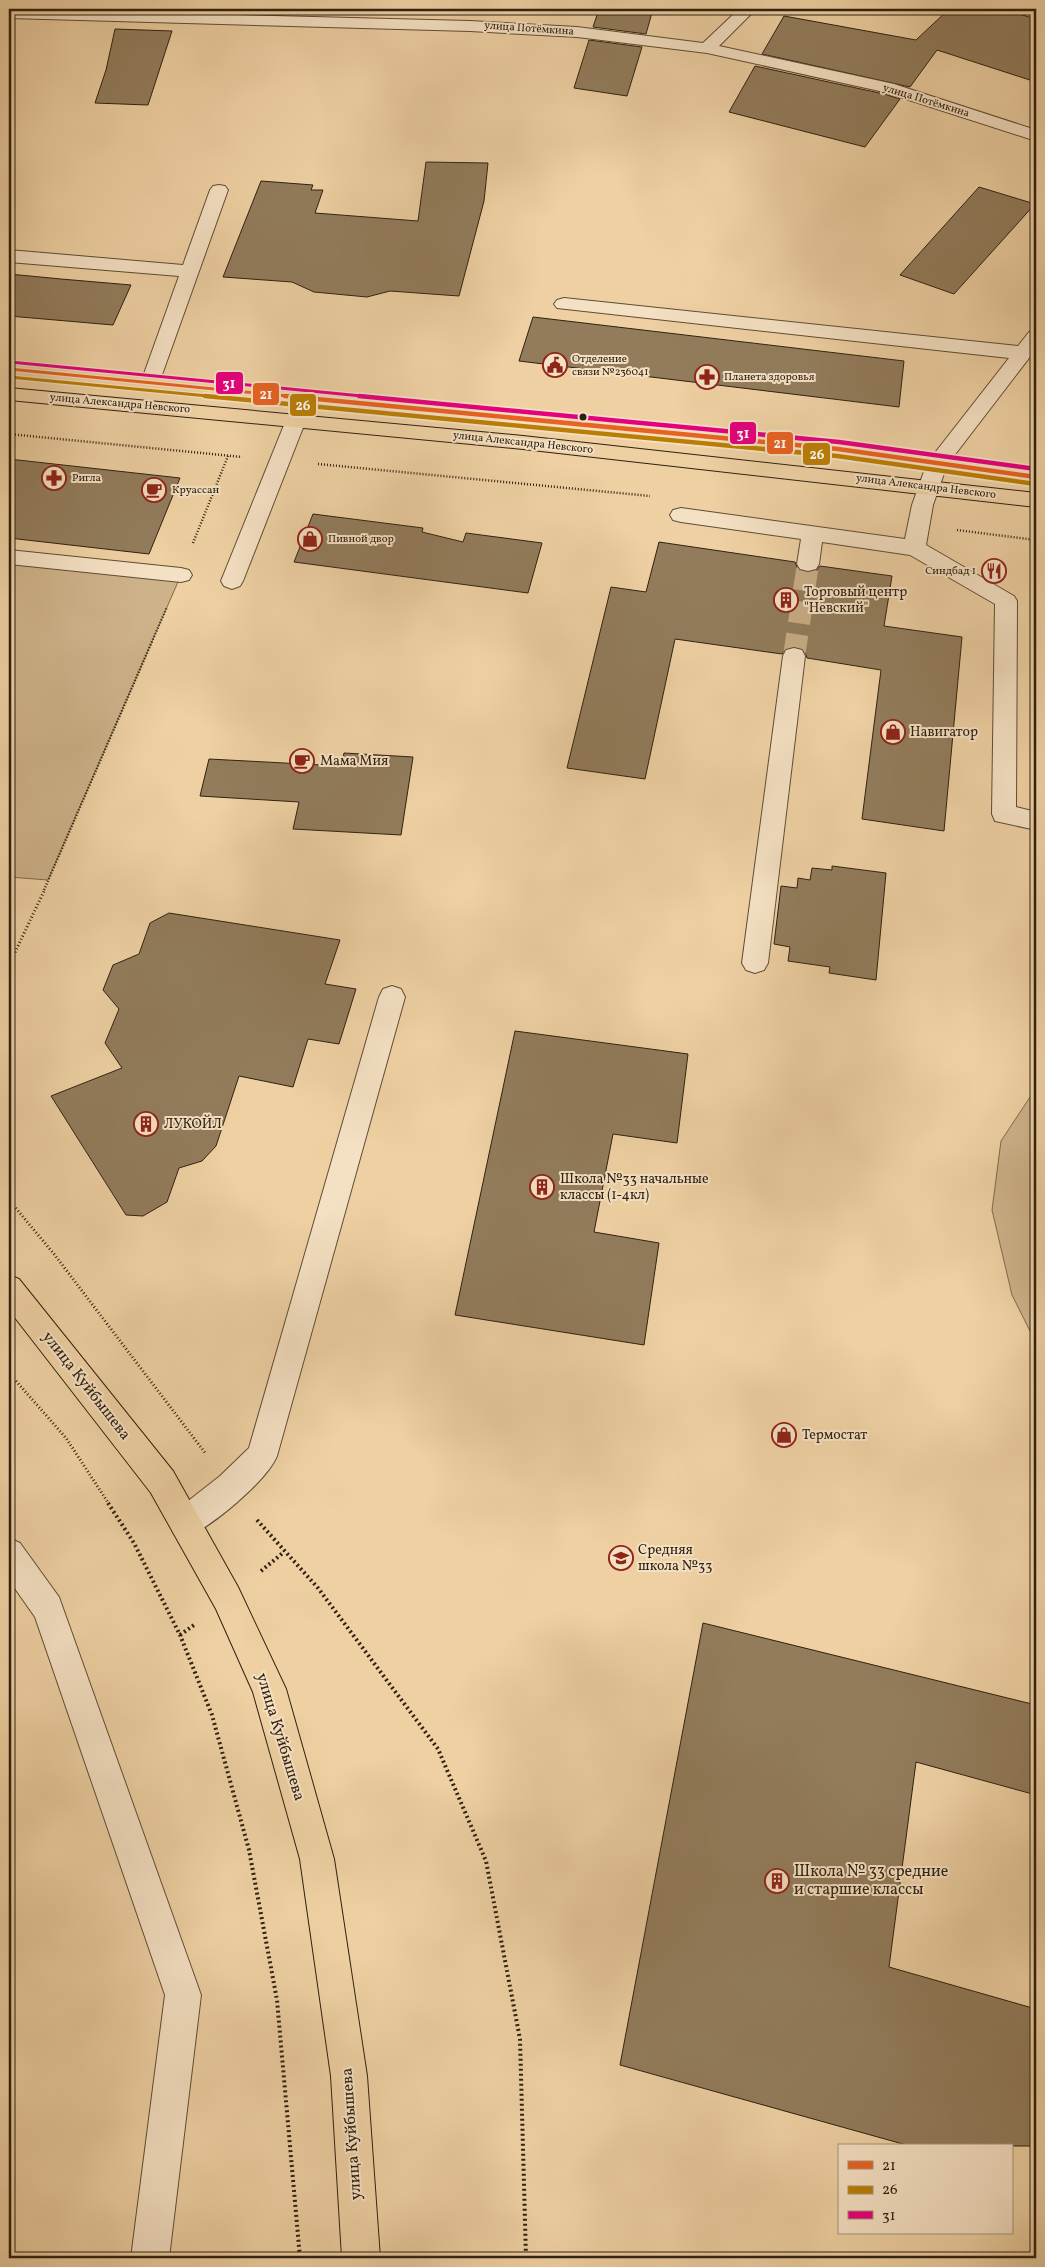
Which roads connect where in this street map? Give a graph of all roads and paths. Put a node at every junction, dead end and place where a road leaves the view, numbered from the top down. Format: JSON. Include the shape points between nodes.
{"nodes":[{"id":1,"x":748,"y":9,"type":"edge"},
{"id":2,"x":9,"y":13,"type":"edge"},
{"id":3,"x":707,"y":48,"type":"junction"},
{"id":4,"x":1036,"y":136,"type":"edge"},
{"id":5,"x":219,"y":190,"type":"dead end"},
{"id":6,"x":9,"y":256,"type":"edge"},
{"id":7,"x":190,"y":271,"type":"junction"},
{"id":8,"x":564,"y":304,"type":"dead end"},
{"id":9,"x":1036,"y":336,"type":"edge"},
{"id":10,"x":1023,"y":353,"type":"junction"},
{"id":11,"x":9,"y":369,"type":"edge"},
{"id":12,"x":151,"y":382,"type":"junction"},
{"id":13,"x":9,"y":394,"type":"edge"},
{"id":14,"x":296,"y":420,"type":"junction"},
{"id":15,"x":9,"y":434,"type":"edge"},
{"id":16,"x":228,"y":456,"type":"junction"},
{"id":17,"x":279,"y":460,"type":"junction"},
{"id":18,"x":937,"y":464,"type":"junction"},
{"id":19,"x":1036,"y":477,"type":"edge"},
{"id":20,"x":926,"y":487,"type":"junction"},
{"id":21,"x":650,"y":496,"type":"dead end"},
{"id":22,"x":1036,"y":500,"type":"edge"},
{"id":23,"x":681,"y":514,"type":"dead end"},
{"id":24,"x":917,"y":525,"type":"junction"},
{"id":25,"x":813,"y":532,"type":"junction"},
{"id":26,"x":1036,"y":540,"type":"edge"},
{"id":27,"x":915,"y":548,"type":"junction"},
{"id":28,"x":9,"y":557,"type":"edge"},
{"id":29,"x":808,"y":564,"type":"tunnel mouth"},
{"id":30,"x":181,"y":575,"type":"junction"},
{"id":31,"x":232,"y":581,"type":"dead end"},
{"id":32,"x":794,"y":656,"type":"tunnel mouth"},
{"id":33,"x":1036,"y":821,"type":"edge"},
{"id":34,"x":754,"y":963,"type":"dead end"},
{"id":35,"x":9,"y":965,"type":"edge"},
{"id":36,"x":392,"y":997,"type":"dead end"},
{"id":37,"x":9,"y":1200,"type":"edge"},
{"id":38,"x":9,"y":1288,"type":"edge"},
{"id":39,"x":9,"y":1373,"type":"edge"},
{"id":40,"x":231,"y":1487,"type":"junction"},
{"id":41,"x":185,"y":1523,"type":"junction"},
{"id":42,"x":9,"y":1554,"type":"edge"},
{"id":43,"x":150,"y":2258,"type":"edge"},
{"id":44,"x":300,"y":2258,"type":"edge"},
{"id":45,"x":361,"y":2258,"type":"edge"},
{"id":46,"x":526,"y":2258,"type":"edge"}],
"edges":[{"from":1,"to":3,"type":"street"},
{"from":2,"to":3,"type":"street","name":"улица Потёмкина","via":[[470,26],[577,32]]},
{"from":3,"to":4,"type":"street","name":"улица Потёмкина","via":[[888,88]]},
{"from":5,"to":7,"type":"street"},
{"from":6,"to":7,"type":"street"},
{"from":7,"to":12,"type":"street"},
{"from":8,"to":10,"type":"street"},
{"from":9,"to":10,"type":"street"},
{"from":10,"to":18,"type":"street"},
{"from":11,"to":12,"type":"main road","name":"улица Александра Невского"},
{"from":12,"to":18,"type":"main road","name":"улица Александра Невского","via":[[838,448]]},
{"from":13,"to":14,"type":"main road","name":"улица Александра Невского"},
{"from":14,"to":17,"type":"street"},
{"from":14,"to":20,"type":"main road","name":"улица Александра Невского"},
{"from":15,"to":16,"type":"path"},
{"from":16,"to":17,"type":"path"},
{"from":16,"to":30,"type":"path"},
{"from":17,"to":21,"type":"path"},
{"from":17,"to":31,"type":"street"},
{"from":18,"to":19,"type":"main road","name":"улица Александра Невского"},
{"from":18,"to":20,"type":"street"},
{"from":20,"to":22,"type":"main road","name":"улица Александра Невского"},
{"from":20,"to":24,"type":"street"},
{"from":23,"to":25,"type":"street"},
{"from":24,"to":26,"type":"path"},
{"from":24,"to":27,"type":"street"},
{"from":25,"to":27,"type":"street"},
{"from":25,"to":29,"type":"street"},
{"from":27,"to":33,"type":"street","via":[[1006,601],[1004,814]]},
{"from":28,"to":30,"type":"street"},
{"from":30,"to":35,"type":"path"},
{"from":32,"to":34,"type":"street"},
{"from":36,"to":40,"type":"street","via":[[262,1456]]},
{"from":37,"to":40,"type":"path","via":[[54,1254]]},
{"from":38,"to":41,"type":"main road","name":"улица Куйбышева","via":[[162,1482]]},
{"from":39,"to":44,"type":"path","via":[[66,1438],[134,1544],[180,1635],[212,1715],[249,1850],[277,2000]]},
{"from":40,"to":41,"type":"street"},
{"from":40,"to":46,"type":"path","via":[[318,1588],[438,1749],[486,1861],[520,2039]]},
{"from":41,"to":45,"type":"main road","name":"улица Куйбышева","via":[[227,1598],[269,1689],[317,1859],[349,2076]]},
{"from":42,"to":43,"type":"street","via":[[48,1608],[183,1995]]}]}
